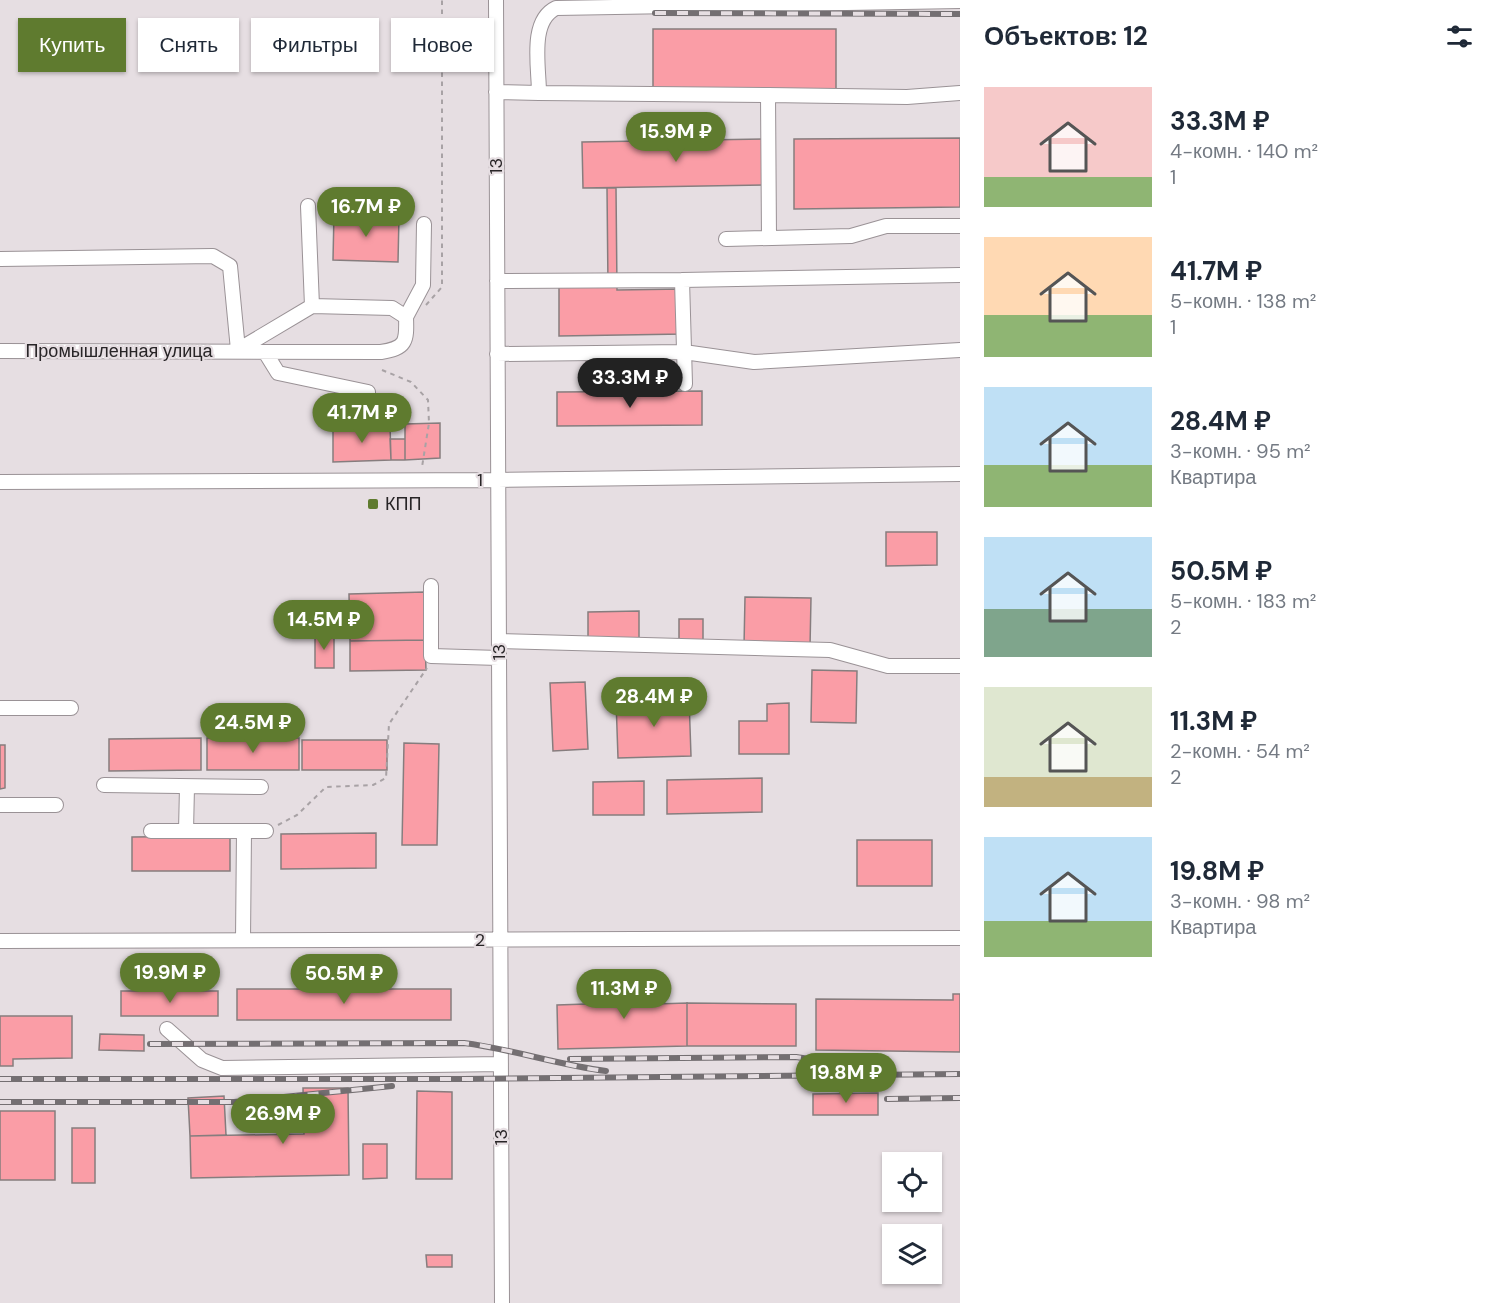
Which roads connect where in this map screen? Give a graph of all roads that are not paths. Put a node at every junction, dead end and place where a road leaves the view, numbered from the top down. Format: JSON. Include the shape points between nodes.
{"nodes":[{"id":1,"x":496,"y":0,"type":"edge"},
{"id":2,"x":960,"y":1,"type":"edge"},
{"id":3,"x":496,"y":92,"type":"junction"},
{"id":4,"x":539,"y":93,"type":"junction"},
{"id":5,"x":960,"y":93,"type":"edge"},
{"id":6,"x":768,"y":95,"type":"junction"},
{"id":7,"x":308,"y":206,"type":"dead end"},
{"id":8,"x":424,"y":224,"type":"dead end"},
{"id":9,"x":960,"y":226,"type":"edge"},
{"id":10,"x":769,"y":238,"type":"junction"},
{"id":11,"x":726,"y":239,"type":"dead end"},
{"id":12,"x":0,"y":259,"type":"edge"},
{"id":13,"x":960,"y":275,"type":"edge"},
{"id":14,"x":682,"y":280,"type":"junction"},
{"id":15,"x":497,"y":281,"type":"junction"},
{"id":16,"x":312,"y":306,"type":"junction"},
{"id":17,"x":406,"y":317,"type":"junction"},
{"id":18,"x":238,"y":350,"type":"junction"},
{"id":19,"x":960,"y":350,"type":"edge"},
{"id":20,"x":0,"y":351,"type":"edge"},
{"id":21,"x":265,"y":352,"type":"junction"},
{"id":22,"x":684,"y":352,"type":"junction"},
{"id":23,"x":497,"y":354,"type":"junction"},
{"id":24,"x":685,"y":384,"type":"dead end"},
{"id":25,"x":368,"y":392,"type":"dead end"},
{"id":26,"x":960,"y":474,"type":"edge"},
{"id":27,"x":498,"y":480,"type":"junction"},
{"id":28,"x":0,"y":482,"type":"edge"},
{"id":29,"x":431,"y":586,"type":"dead end"},
{"id":30,"x":499,"y":641,"type":"junction"},
{"id":31,"x":499,"y":658,"type":"junction"},
{"id":32,"x":960,"y":666,"type":"edge"},
{"id":33,"x":0,"y":708,"type":"edge"},
{"id":34,"x":71,"y":708,"type":"dead end"},
{"id":35,"x":105,"y":785,"type":"dead end"},
{"id":36,"x":187,"y":787,"type":"junction"},
{"id":37,"x":261,"y":787,"type":"dead end"},
{"id":38,"x":0,"y":805,"type":"edge"},
{"id":39,"x":56,"y":805,"type":"dead end"},
{"id":40,"x":151,"y":831,"type":"dead end"},
{"id":41,"x":186,"y":831,"type":"junction"},
{"id":42,"x":243,"y":831,"type":"junction"},
{"id":43,"x":266,"y":831,"type":"road end"},
{"id":44,"x":960,"y":938,"type":"edge"},
{"id":45,"x":243,"y":940,"type":"junction"},
{"id":46,"x":500,"y":940,"type":"junction"},
{"id":47,"x":0,"y":941,"type":"edge"},
{"id":48,"x":167,"y":1029,"type":"dead end"},
{"id":49,"x":501,"y":1064,"type":"junction"},
{"id":50,"x":502,"y":1303,"type":"edge"}],
"edges":[{"from":1,"to":3,"type":"street","name":"13"},
{"from":2,"to":4,"type":"street","via":[[556,8],[545,13],[539,26]]},
{"from":3,"to":4,"type":"street"},
{"from":3,"to":15,"type":"street","name":"13"},
{"from":4,"to":6,"type":"street"},
{"from":5,"to":6,"type":"street","via":[[908,97]]},
{"from":6,"to":10,"type":"street"},
{"from":7,"to":16,"type":"street"},
{"from":8,"to":17,"type":"street","via":[[423,285]]},
{"from":9,"to":10,"type":"street","via":[[885,226],[851,236]]},
{"from":10,"to":11,"type":"street"},
{"from":12,"to":18,"type":"street","via":[[213,256],[230,266]]},
{"from":13,"to":14,"type":"street"},
{"from":14,"to":15,"type":"street"},
{"from":14,"to":22,"type":"street"},
{"from":15,"to":23,"type":"street","name":"13"},
{"from":16,"to":17,"type":"street","via":[[392,308]]},
{"from":16,"to":18,"type":"street","name":"Промышленная улица"},
{"from":17,"to":21,"type":"street","name":"Промышленная улица","via":[[403,344],[397,350]]},
{"from":18,"to":20,"type":"street","name":"Промышленная улица"},
{"from":18,"to":21,"type":"street","name":"Промышленная улица"},
{"from":19,"to":22,"type":"street","via":[[754,362]]},
{"from":21,"to":25,"type":"street","via":[[278,373]]},
{"from":22,"to":23,"type":"street"},
{"from":22,"to":24,"type":"street"},
{"from":23,"to":27,"type":"street","name":"13"},
{"from":26,"to":27,"type":"street","name":"1"},
{"from":27,"to":28,"type":"street","name":"1"},
{"from":27,"to":30,"type":"street","name":"13"},
{"from":29,"to":31,"type":"street","via":[[431,656]]},
{"from":30,"to":31,"type":"street","name":"13"},
{"from":30,"to":32,"type":"street","via":[[830,650],[888,666]]},
{"from":31,"to":46,"type":"street","name":"13"},
{"from":33,"to":34,"type":"street"},
{"from":35,"to":36,"type":"street"},
{"from":36,"to":37,"type":"street"},
{"from":36,"to":41,"type":"street"},
{"from":38,"to":39,"type":"street"},
{"from":40,"to":41,"type":"street"},
{"from":41,"to":42,"type":"street"},
{"from":42,"to":43,"type":"street"},
{"from":42,"to":45,"type":"street"},
{"from":44,"to":46,"type":"street","name":"2"},
{"from":45,"to":46,"type":"street","name":"2"},
{"from":45,"to":47,"type":"street","name":"2"},
{"from":46,"to":49,"type":"street","name":"13"},
{"from":48,"to":49,"type":"street","via":[[202,1060],[222,1068]]},
{"from":49,"to":50,"type":"street","name":"13"}]}
